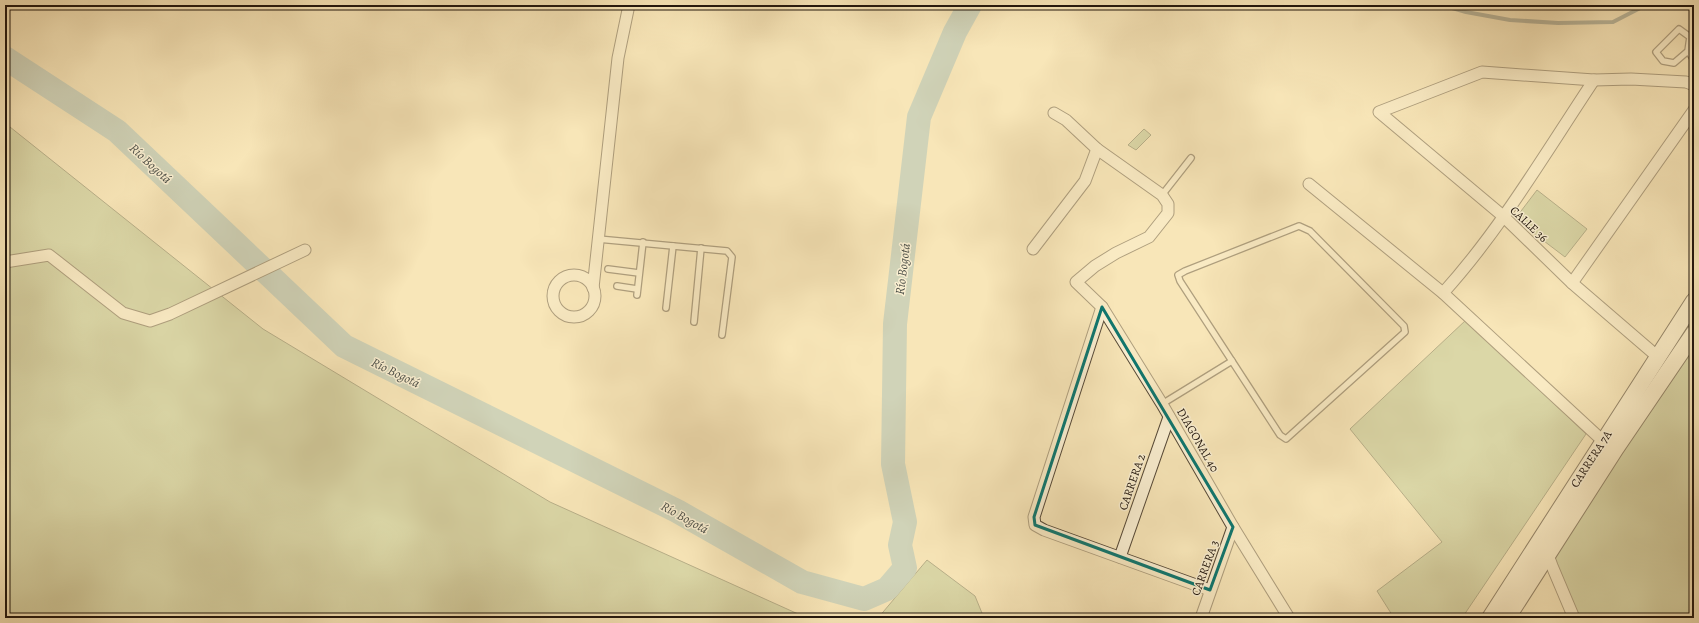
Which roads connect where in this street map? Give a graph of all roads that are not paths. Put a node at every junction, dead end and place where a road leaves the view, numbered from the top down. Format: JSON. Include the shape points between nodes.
{"nodes":[{"id":1,"x":629,"y":5,"type":"edge"},
{"id":2,"x":1688,"y":52,"type":"junction"},
{"id":3,"x":1694,"y":60,"type":"edge"},
{"id":4,"x":1594,"y":80,"type":"junction"},
{"id":5,"x":1694,"y":85,"type":"edge"},
{"id":6,"x":1694,"y":110,"type":"edge"},
{"id":7,"x":1054,"y":113,"type":"dead end"},
{"id":8,"x":1097,"y":149,"type":"junction"},
{"id":9,"x":1191,"y":158,"type":"dead end"},
{"id":10,"x":1309,"y":184,"type":"dead end"},
{"id":11,"x":1162,"y":195,"type":"junction"},
{"id":12,"x":1503,"y":216,"type":"junction"},
{"id":13,"x":598,"y":239,"type":"junction"},
{"id":14,"x":643,"y":242,"type":"junction"},
{"id":15,"x":673,"y":246,"type":"junction"},
{"id":16,"x":701,"y":248,"type":"junction"},
{"id":17,"x":1033,"y":249,"type":"dead end"},
{"id":18,"x":305,"y":250,"type":"dead end"},
{"id":19,"x":5,"y":262,"type":"edge"},
{"id":20,"x":608,"y":269,"type":"dead end"},
{"id":21,"x":639,"y":273,"type":"junction"},
{"id":22,"x":1572,"y":283,"type":"junction"},
{"id":23,"x":617,"y":286,"type":"dead end"},
{"id":24,"x":593,"y":288,"type":"dead end"},
{"id":25,"x":1443,"y":293,"type":"junction"},
{"id":26,"x":1694,"y":301,"type":"edge"},
{"id":27,"x":1102,"y":307,"type":"junction"},
{"id":28,"x":666,"y":308,"type":"dead end"},
{"id":29,"x":694,"y":322,"type":"dead end"},
{"id":30,"x":1694,"y":333,"type":"edge"},
{"id":31,"x":722,"y":335,"type":"dead end"},
{"id":32,"x":1658,"y":357,"type":"junction"},
{"id":33,"x":1232,"y":361,"type":"junction"},
{"id":34,"x":1162,"y":404,"type":"junction"},
{"id":35,"x":1169,"y":417,"type":"junction"},
{"id":36,"x":1603,"y":441,"type":"junction"},
{"id":37,"x":1233,"y":527,"type":"junction"},
{"id":38,"x":1548,"y":554,"type":"junction"},
{"id":39,"x":1120,"y":557,"type":"junction"},
{"id":40,"x":1210,"y":590,"type":"junction"},
{"id":41,"x":1201,"y":618,"type":"edge"},
{"id":42,"x":1289,"y":618,"type":"edge"},
{"id":43,"x":1490,"y":618,"type":"edge"},
{"id":44,"x":1507,"y":618,"type":"edge"},
{"id":45,"x":1574,"y":618,"type":"edge"}],
"edges":[{"from":1,"to":13,"type":"street","via":[[618,58]]},
{"from":2,"to":2,"type":"lane","via":[[1674,63],[1663,61],[1656,52],[1679,29],[1690,37]]},
{"from":2,"to":3,"type":"lane"},
{"from":4,"to":5,"type":"street","via":[[1631,79],[1686,82]]},
{"from":4,"to":12,"type":"street"},
{"from":4,"to":12,"type":"street","name":"CALLE 36","via":[[1482,72],[1379,112]]},
{"from":6,"to":22,"type":"street"},
{"from":7,"to":8,"type":"street","via":[[1066,120]]},
{"from":8,"to":11,"type":"street"},
{"from":8,"to":17,"type":"street","via":[[1085,181]]},
{"from":9,"to":11,"type":"lane"},
{"from":10,"to":25,"type":"street"},
{"from":11,"to":27,"type":"street","name":"DIAGONAL 40","via":[[1168,204],[1168,213],[1149,237],[1116,253],[1076,282]]},
{"from":12,"to":22,"type":"street","name":"CALLE 36"},
{"from":12,"to":25,"type":"street"},
{"from":13,"to":14,"type":"lane"},
{"from":13,"to":24,"type":"street"},
{"from":14,"to":15,"type":"lane"},
{"from":14,"to":21,"type":"lane"},
{"from":15,"to":16,"type":"lane"},
{"from":15,"to":28,"type":"lane"},
{"from":16,"to":29,"type":"lane"},
{"from":16,"to":31,"type":"lane","via":[[727,252],[732,257]]},
{"from":18,"to":19,"type":"street","via":[[150,321],[123,313],[49,255]]},
{"from":20,"to":21,"type":"lane"},
{"from":21,"to":23,"type":"lane","via":[[637,292]]},
{"from":22,"to":32,"type":"street","name":"CALLE 36"},
{"from":25,"to":36,"type":"street"},
{"from":26,"to":32,"type":"main road","name":"CARRERA 7A"},
{"from":27,"to":34,"type":"street","name":"DIAGONAL 40"},
{"from":27,"to":39,"type":"street","via":[[1034,517],[1036,525],[1044,530]]},
{"from":30,"to":38,"type":"main road","name":"CARRERA 7A"},
{"from":32,"to":36,"type":"main road","name":"CARRERA 7A"},
{"from":33,"to":33,"type":"lane","via":[[1178,275],[1299,226],[1310,231],[1404,326],[1405,332],[1400,337],[1286,439],[1280,435]]},
{"from":33,"to":34,"type":"lane"},
{"from":34,"to":35,"type":"street","name":"DIAGONAL 40"},
{"from":35,"to":37,"type":"street","name":"DIAGONAL 40"},
{"from":35,"to":39,"type":"street","name":"CARRERA 2"},
{"from":36,"to":43,"type":"main road","name":"CARRERA 7A"},
{"from":37,"to":40,"type":"street","name":"CARRERA 3"},
{"from":37,"to":42,"type":"street","name":"DIAGONAL 40"},
{"from":38,"to":44,"type":"main road","name":"CARRERA 7A"},
{"from":38,"to":45,"type":"street"},
{"from":39,"to":40,"type":"street"},
{"from":40,"to":41,"type":"street","name":"CARRERA 3"}]}
